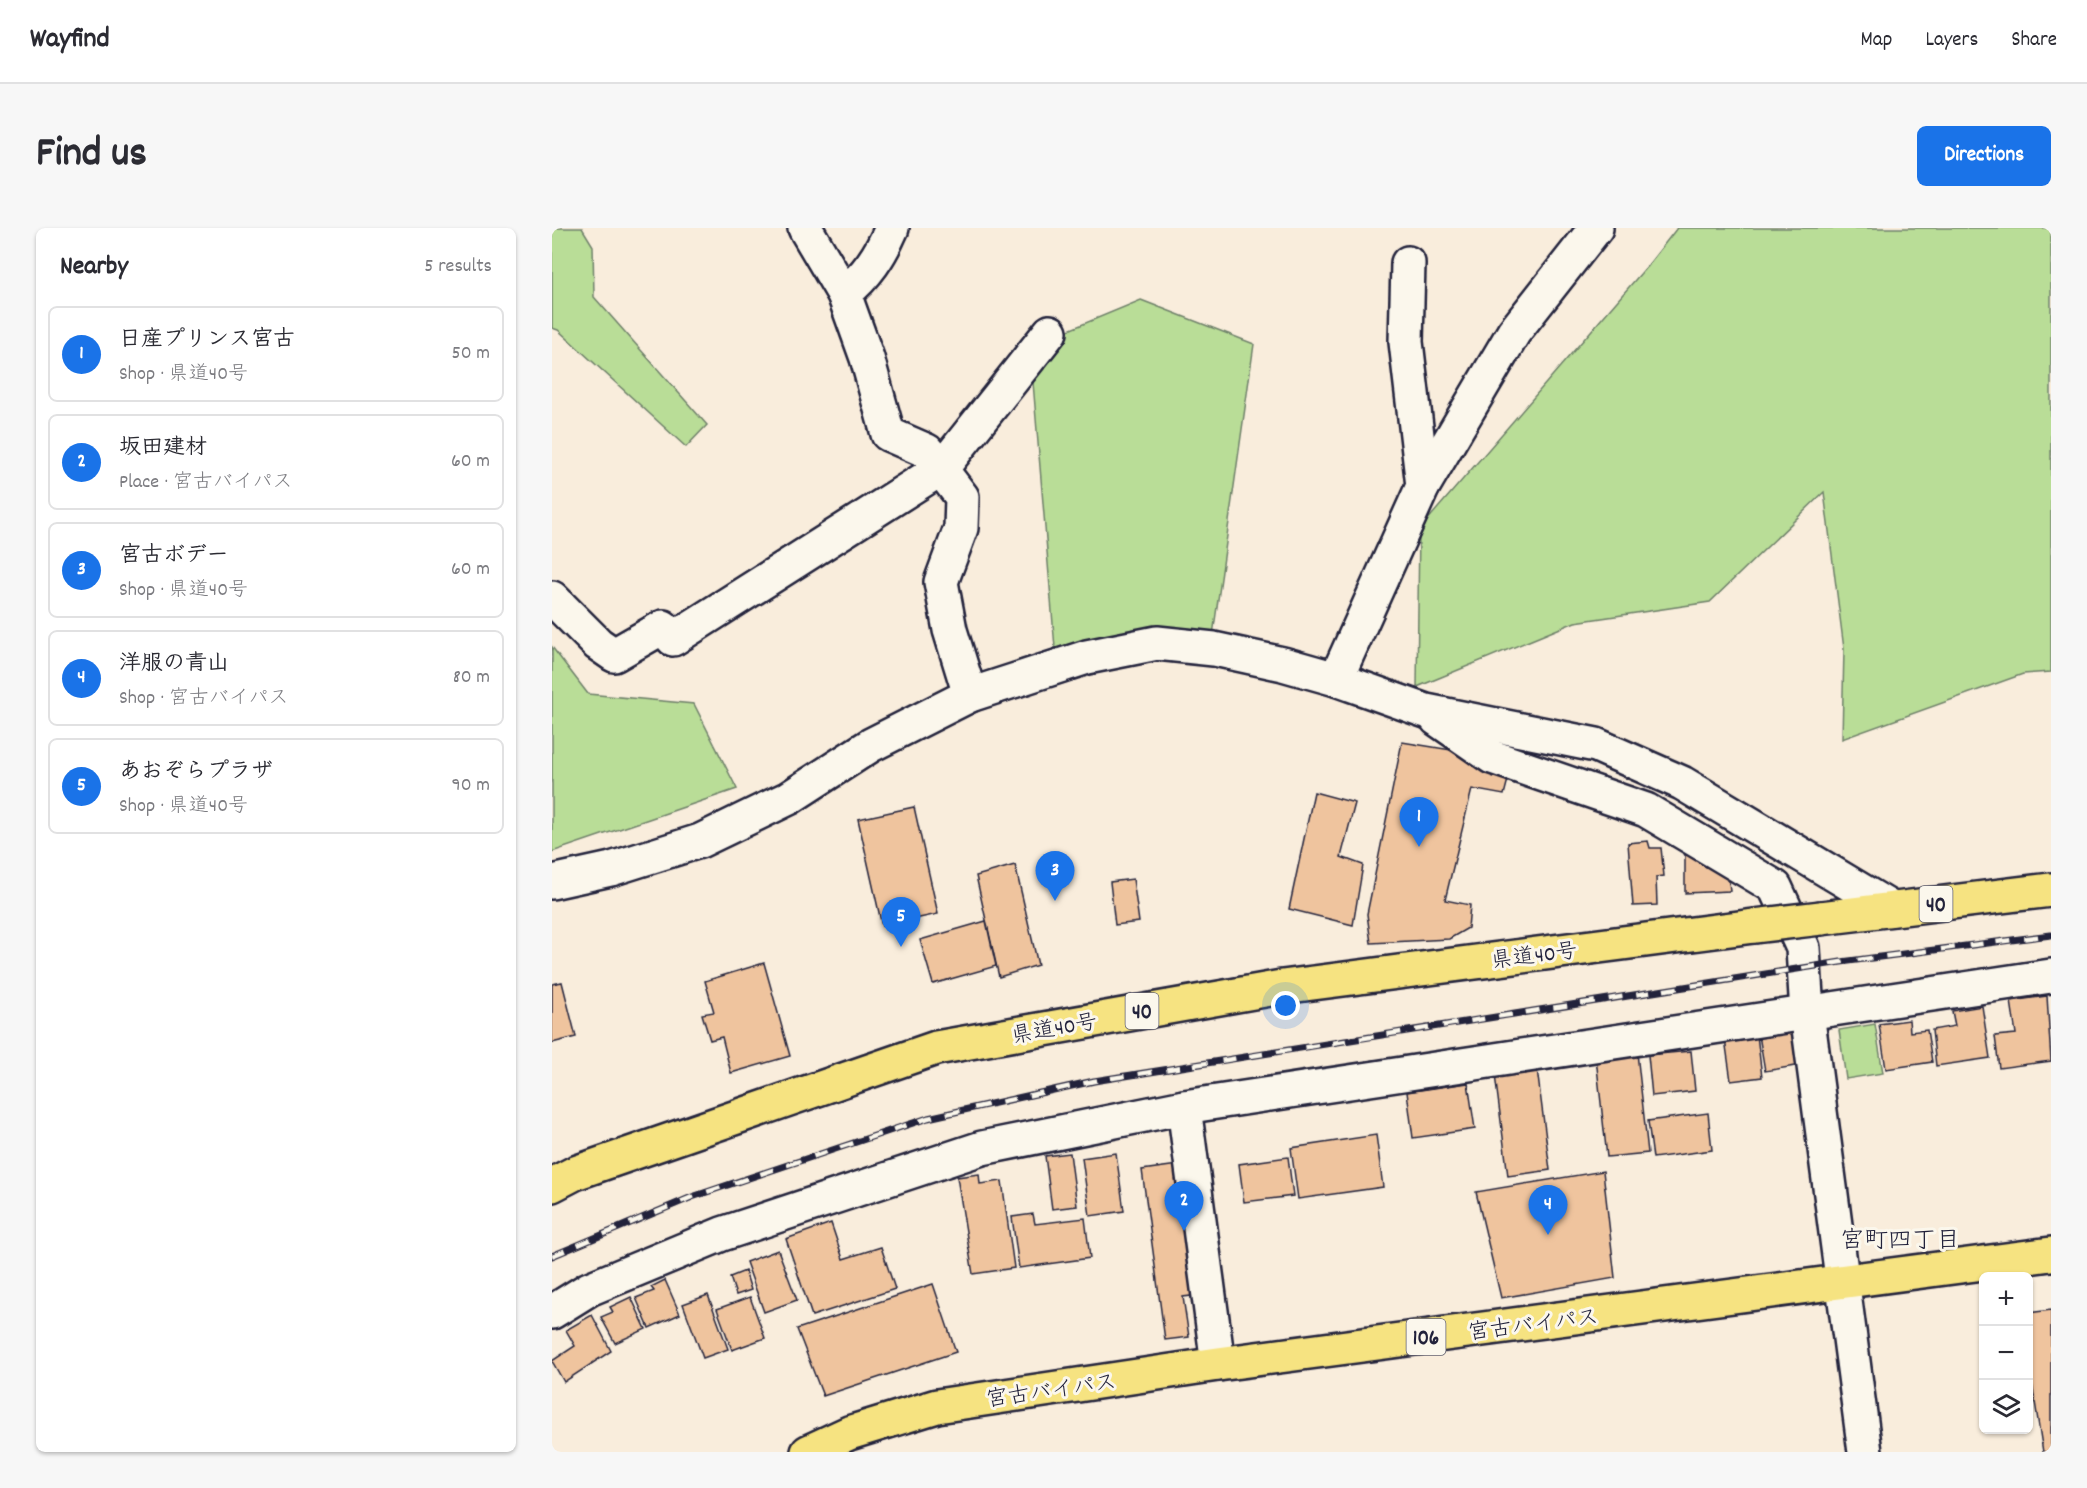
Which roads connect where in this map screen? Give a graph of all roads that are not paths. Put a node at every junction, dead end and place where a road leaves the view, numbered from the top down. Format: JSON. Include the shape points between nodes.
{"nodes":[{"id":1,"x":805,"y":228,"type":"edge"},
{"id":2,"x":892,"y":228,"type":"edge"},
{"id":3,"x":1596,"y":228,"type":"edge"},
{"id":4,"x":1408,"y":263,"type":"dead end"},
{"id":5,"x":844,"y":294,"type":"junction"},
{"id":6,"x":1050,"y":332,"type":"dead end"},
{"id":7,"x":942,"y":468,"type":"junction"},
{"id":8,"x":1423,"y":486,"type":"junction"},
{"id":9,"x":552,"y":598,"type":"edge"},
{"id":10,"x":1336,"y":679,"type":"junction"},
{"id":11,"x":970,"y":695,"type":"junction"},
{"id":12,"x":1426,"y":711,"type":"junction"},
{"id":13,"x":552,"y":882,"type":"edge"},
{"id":14,"x":2051,"y":890,"type":"edge"},
{"id":15,"x":1893,"y":909,"type":"junction"},
{"id":16,"x":2051,"y":976,"type":"edge"},
{"id":17,"x":1807,"y":1013,"type":"junction"},
{"id":18,"x":1184,"y":1107,"type":"junction"},
{"id":19,"x":552,"y":1185,"type":"edge"},
{"id":20,"x":2051,"y":1254,"type":"edge"},
{"id":21,"x":1844,"y":1282,"type":"junction"},
{"id":22,"x":552,"y":1312,"type":"edge"},
{"id":23,"x":1218,"y":1364,"type":"junction"},
{"id":24,"x":808,"y":1452,"type":"edge"},
{"id":25,"x":1865,"y":1452,"type":"edge"}],
"edges":[{"from":1,"to":5,"type":"street"},
{"from":2,"to":5,"type":"street","via":[[865,276]]},
{"from":3,"to":8,"type":"street","via":[[1514,332]]},
{"from":4,"to":8,"type":"street","via":[[1406,342]]},
{"from":5,"to":7,"type":"street","via":[[888,434],[927,451]]},
{"from":6,"to":7,"type":"street"},
{"from":7,"to":9,"type":"street","via":[[673,639],[663,627],[614,655]]},
{"from":7,"to":11,"type":"street","via":[[962,497],[961,528],[940,582]]},
{"from":8,"to":10,"type":"street"},
{"from":10,"to":11,"type":"street","via":[[1214,649],[1157,643],[1087,657]]},
{"from":10,"to":12,"type":"street"},
{"from":11,"to":13,"type":"street","via":[[871,745],[789,798],[700,841],[611,869]]},
{"from":12,"to":15,"type":"street","via":[[1596,745],[1682,783]]},
{"from":12,"to":17,"type":"street","via":[[1492,757],[1646,810],[1775,887],[1803,948]]},
{"from":14,"to":15,"type":"main road","number":"40"},
{"from":15,"to":19,"type":"main road","name":"県道40号","number":"40","bridge":true,"via":[[1282,987],[936,1048],[575,1173]]},
{"from":16,"to":17,"type":"street"},
{"from":17,"to":18,"type":"street"},
{"from":17,"to":21,"type":"street"},
{"from":18,"to":22,"type":"street","via":[[982,1149],[883,1179],[722,1234],[589,1289]]},
{"from":18,"to":23,"type":"street"},
{"from":20,"to":21,"type":"main road","name":"宮古バイパス","number":"106"},
{"from":21,"to":23,"type":"main road","name":"宮古バイパス","number":"106"},
{"from":21,"to":25,"type":"street"},
{"from":23,"to":24,"type":"main road","name":"宮古バイパス","number":"106","via":[[938,1406],[849,1432]]}]}
